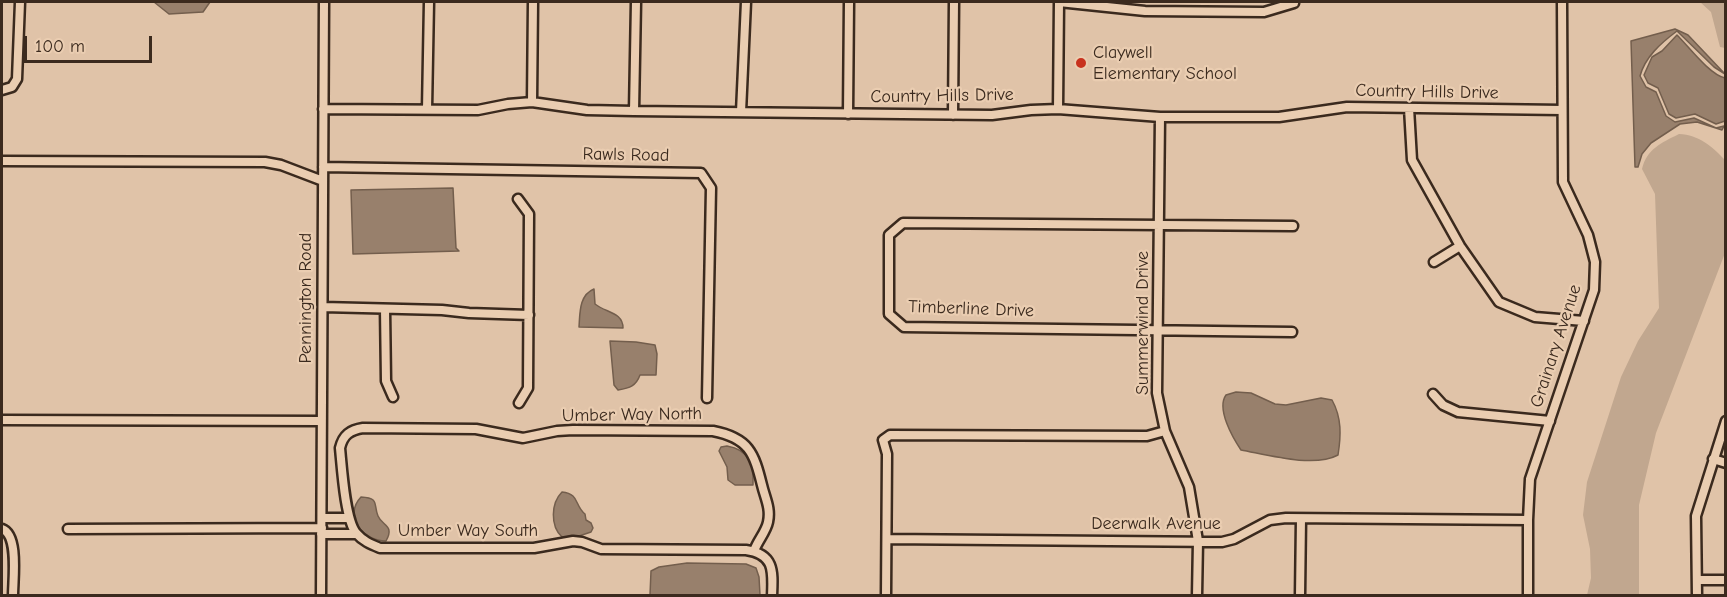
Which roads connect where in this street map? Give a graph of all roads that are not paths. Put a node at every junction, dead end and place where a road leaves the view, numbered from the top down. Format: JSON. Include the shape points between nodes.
{"nodes":[{"id":1,"x":20,"y":2,"type":"edge"},
{"id":2,"x":324,"y":2,"type":"edge"},
{"id":3,"x":429,"y":2,"type":"edge"},
{"id":4,"x":533,"y":2,"type":"edge"},
{"id":5,"x":636,"y":2,"type":"edge"},
{"id":6,"x":746,"y":2,"type":"edge"},
{"id":7,"x":849,"y":2,"type":"edge"},
{"id":8,"x":954,"y":2,"type":"edge"},
{"id":9,"x":1059,"y":2,"type":"edge"},
{"id":10,"x":1562,"y":2,"type":"edge"},
{"id":11,"x":1294,"y":3,"type":"dead end"},
{"id":12,"x":2,"y":90,"type":"edge"},
{"id":13,"x":532,"y":102,"type":"junction"},
{"id":14,"x":1409,"y":108,"type":"junction"},
{"id":15,"x":323,"y":109,"type":"junction"},
{"id":16,"x":427,"y":109,"type":"junction"},
{"id":17,"x":1058,"y":109,"type":"junction"},
{"id":18,"x":1562,"y":110,"type":"junction"},
{"id":19,"x":634,"y":111,"type":"junction"},
{"id":20,"x":741,"y":112,"type":"junction"},
{"id":21,"x":848,"y":114,"type":"junction"},
{"id":22,"x":953,"y":115,"type":"junction"},
{"id":23,"x":1160,"y":117,"type":"junction"},
{"id":24,"x":2,"y":160,"type":"edge"},
{"id":25,"x":323,"y":167,"type":"junction"},
{"id":26,"x":323,"y":181,"type":"junction"},
{"id":27,"x":518,"y":199,"type":"dead end"},
{"id":28,"x":1159,"y":225,"type":"junction"},
{"id":29,"x":1293,"y":226,"type":"dead end"},
{"id":30,"x":1460,"y":246,"type":"junction"},
{"id":31,"x":1434,"y":262,"type":"dead end"},
{"id":32,"x":323,"y":307,"type":"junction"},
{"id":33,"x":386,"y":309,"type":"junction"},
{"id":34,"x":529,"y":315,"type":"junction"},
{"id":35,"x":1584,"y":321,"type":"junction"},
{"id":36,"x":1158,"y":330,"type":"junction"},
{"id":37,"x":1292,"y":332,"type":"dead end"},
{"id":38,"x":1433,"y":394,"type":"dead end"},
{"id":39,"x":393,"y":398,"type":"dead end"},
{"id":40,"x":707,"y":398,"type":"dead end"},
{"id":41,"x":519,"y":403,"type":"dead end"},
{"id":42,"x":2,"y":420,"type":"edge"},
{"id":43,"x":321,"y":421,"type":"junction"},
{"id":44,"x":1550,"y":421,"type":"junction"},
{"id":45,"x":1725,"y":421,"type":"edge"},
{"id":46,"x":1165,"y":431,"type":"junction"},
{"id":47,"x":1713,"y":459,"type":"junction"},
{"id":48,"x":1725,"y":463,"type":"edge"},
{"id":49,"x":349,"y":518,"type":"junction"},
{"id":50,"x":1301,"y":519,"type":"junction"},
{"id":51,"x":1528,"y":520,"type":"junction"},
{"id":52,"x":322,"y":527,"type":"junction"},
{"id":53,"x":2,"y":529,"type":"edge"},
{"id":54,"x":68,"y":529,"type":"dead end"},
{"id":55,"x":357,"y":534,"type":"junction"},
{"id":56,"x":887,"y":539,"type":"junction"},
{"id":57,"x":1198,"y":541,"type":"junction"},
{"id":58,"x":754,"y":551,"type":"junction"},
{"id":59,"x":1697,"y":580,"type":"junction"},
{"id":60,"x":1725,"y":580,"type":"edge"},
{"id":61,"x":13,"y":596,"type":"edge"},
{"id":62,"x":321,"y":596,"type":"edge"},
{"id":63,"x":772,"y":596,"type":"edge"},
{"id":64,"x":886,"y":596,"type":"edge"},
{"id":65,"x":1197,"y":596,"type":"edge"},
{"id":66,"x":1300,"y":596,"type":"edge"},
{"id":67,"x":1528,"y":596,"type":"edge"},
{"id":68,"x":1697,"y":596,"type":"edge"}],
"edges":[{"from":1,"to":12,"type":"street","via":[[17,79],[12,87]]},
{"from":2,"to":15,"type":"street","name":"Pennington Road"},
{"from":3,"to":16,"type":"street"},
{"from":4,"to":13,"type":"street"},
{"from":5,"to":19,"type":"street"},
{"from":6,"to":20,"type":"street"},
{"from":7,"to":21,"type":"street"},
{"from":8,"to":22,"type":"street"},
{"from":9,"to":11,"type":"street","via":[[1145,11],[1264,12]]},
{"from":9,"to":17,"type":"street"},
{"from":10,"to":18,"type":"street","name":"Grainary Avenue"},
{"from":13,"to":16,"type":"street","name":"Country Hills Drive","via":[[478,110]]},
{"from":13,"to":19,"type":"street","name":"Country Hills Drive","via":[[587,110]]},
{"from":14,"to":18,"type":"street","name":"Country Hills Drive"},
{"from":14,"to":23,"type":"street","name":"Country Hills Drive","via":[[1347,107],[1279,117]]},
{"from":14,"to":30,"type":"street","via":[[1412,160]]},
{"from":15,"to":16,"type":"street","name":"Country Hills Drive"},
{"from":15,"to":25,"type":"street","name":"Pennington Road"},
{"from":17,"to":22,"type":"street","name":"Country Hills Drive"},
{"from":17,"to":23,"type":"street","name":"Country Hills Drive"},
{"from":18,"to":35,"type":"street","name":"Grainary Avenue","via":[[1563,182],[1588,235],[1595,262],[1594,290]]},
{"from":19,"to":20,"type":"street","name":"Country Hills Drive"},
{"from":20,"to":21,"type":"street","name":"Country Hills Drive"},
{"from":21,"to":22,"type":"street","name":"Country Hills Drive"},
{"from":23,"to":28,"type":"street","name":"Summerwind Drive"},
{"from":24,"to":26,"type":"street","via":[[266,162]]},
{"from":25,"to":26,"type":"street","name":"Pennington Road"},
{"from":25,"to":40,"type":"street","name":"Rawls Road","via":[[700,172],[711,188]]},
{"from":26,"to":32,"type":"street","name":"Pennington Road"},
{"from":27,"to":34,"type":"street","via":[[529,214]]},
{"from":28,"to":29,"type":"street","name":"Timberline Drive"},
{"from":28,"to":36,"type":"street","name":"Summerwind Drive"},
{"from":28,"to":36,"type":"street","name":"Timberline Drive","via":[[903,223],[889,235],[889,314],[904,327]]},
{"from":30,"to":31,"type":"street"},
{"from":30,"to":35,"type":"street","via":[[1499,302],[1535,317]]},
{"from":32,"to":33,"type":"street"},
{"from":32,"to":43,"type":"street","name":"Pennington Road"},
{"from":33,"to":34,"type":"street"},
{"from":33,"to":39,"type":"street","via":[[386,381]]},
{"from":34,"to":41,"type":"street","via":[[528,388]]},
{"from":35,"to":44,"type":"street","name":"Grainary Avenue"},
{"from":36,"to":37,"type":"street","name":"Timberline Drive"},
{"from":36,"to":46,"type":"street","name":"Summerwind Drive","via":[[1157,393]]},
{"from":38,"to":44,"type":"street","via":[[1443,405],[1458,412]]},
{"from":42,"to":43,"type":"street"},
{"from":43,"to":52,"type":"street","name":"Pennington Road"},
{"from":44,"to":51,"type":"street","name":"Grainary Avenue","via":[[1530,479]]},
{"from":45,"to":47,"type":"street"},
{"from":46,"to":56,"type":"street","via":[[1147,436],[890,435],[884,440]]},
{"from":46,"to":57,"type":"street","name":"Summerwind Drive","via":[[1189,488]]},
{"from":47,"to":48,"type":"street"},
{"from":47,"to":59,"type":"street","via":[[1696,516]]},
{"from":49,"to":52,"type":"street"},
{"from":49,"to":55,"type":"street"},
{"from":49,"to":58,"type":"street","name":"Umber Way North","via":[[340,448],[346,434],[355,430],[476,429],[523,438],[573,430],[713,430],[737,438],[758,465],[769,513],[768,524]]},
{"from":50,"to":51,"type":"street","name":"Deerwalk Avenue"},
{"from":50,"to":57,"type":"street","name":"Deerwalk Avenue","via":[[1270,520],[1222,542]]},
{"from":50,"to":66,"type":"street"},
{"from":51,"to":67,"type":"street","name":"Grainary Avenue"},
{"from":52,"to":54,"type":"street"},
{"from":52,"to":55,"type":"street"},
{"from":52,"to":62,"type":"street","name":"Pennington Road"},
{"from":53,"to":61,"type":"street","via":[[11,537],[13,546]]},
{"from":55,"to":58,"type":"street","name":"Umber Way South","via":[[380,548],[543,548],[573,541],[601,549]]},
{"from":56,"to":57,"type":"street","name":"Deerwalk Avenue"},
{"from":56,"to":64,"type":"street"},
{"from":57,"to":65,"type":"street","name":"Summerwind Drive"},
{"from":58,"to":63,"type":"street","via":[[771,566]]},
{"from":59,"to":60,"type":"street"},
{"from":59,"to":68,"type":"street"}]}
